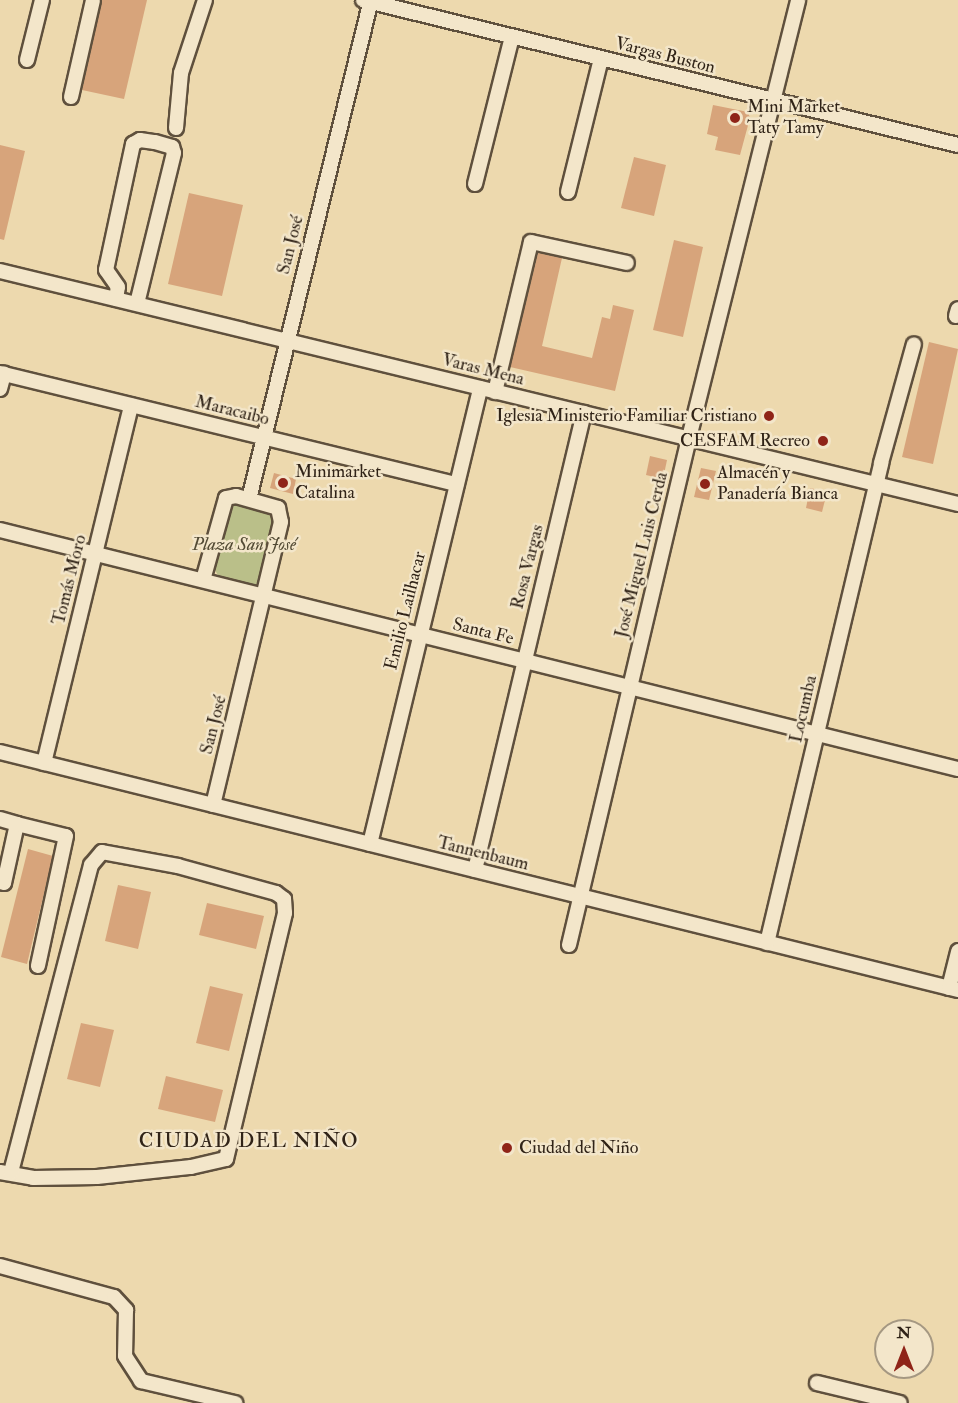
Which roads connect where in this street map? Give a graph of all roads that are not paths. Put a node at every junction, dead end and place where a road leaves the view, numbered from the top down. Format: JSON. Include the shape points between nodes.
{"nodes":[{"id":1,"x":42,"y":0,"type":"edge"},
{"id":2,"x":93,"y":0,"type":"edge"},
{"id":3,"x":205,"y":0,"type":"edge"},
{"id":4,"x":798,"y":0,"type":"edge"},
{"id":5,"x":368,"y":1,"type":"edge"},
{"id":6,"x":512,"y":37,"type":"junction"},
{"id":7,"x":601,"y":59,"type":"junction"},
{"id":8,"x":27,"y":60,"type":"dead end"},
{"id":9,"x":72,"y":97,"type":"dead end"},
{"id":10,"x":773,"y":101,"type":"junction"},
{"id":11,"x":176,"y":128,"type":"dead end"},
{"id":12,"x":958,"y":145,"type":"edge"},
{"id":13,"x":475,"y":184,"type":"dead end"},
{"id":14,"x":568,"y":192,"type":"dead end"},
{"id":15,"x":627,"y":263,"type":"dead end"},
{"id":16,"x":0,"y":271,"type":"edge"},
{"id":17,"x":116,"y":299,"type":"junction"},
{"id":18,"x":137,"y":304,"type":"junction"},
{"id":19,"x":286,"y":340,"type":"junction"},
{"id":20,"x":914,"y":344,"type":"dead end"},
{"id":21,"x":2,"y":374,"type":"edge"},
{"id":22,"x":480,"y":388,"type":"junction"},
{"id":23,"x":0,"y":389,"type":"edge"},
{"id":24,"x":495,"y":392,"type":"junction"},
{"id":25,"x":131,"y":405,"type":"junction"},
{"id":26,"x":584,"y":413,"type":"junction"},
{"id":27,"x":263,"y":437,"type":"junction"},
{"id":28,"x":689,"y":438,"type":"junction"},
{"id":29,"x":457,"y":484,"type":"junction"},
{"id":30,"x":876,"y":484,"type":"junction"},
{"id":31,"x":249,"y":499,"type":"junction"},
{"id":32,"x":958,"y":504,"type":"edge"},
{"id":33,"x":0,"y":530,"type":"edge"},
{"id":34,"x":96,"y":553,"type":"junction"},
{"id":35,"x":203,"y":580,"type":"junction"},
{"id":36,"x":264,"y":596,"type":"junction"},
{"id":37,"x":418,"y":634,"type":"junction"},
{"id":38,"x":524,"y":661,"type":"junction"},
{"id":39,"x":629,"y":687,"type":"junction"},
{"id":40,"x":817,"y":734,"type":"junction"},
{"id":41,"x":0,"y":752,"type":"edge"},
{"id":42,"x":44,"y":763,"type":"junction"},
{"id":43,"x":958,"y":769,"type":"edge"},
{"id":44,"x":213,"y":805,"type":"junction"},
{"id":45,"x":0,"y":819,"type":"edge"},
{"id":46,"x":17,"y":824,"type":"junction"},
{"id":47,"x":370,"y":844,"type":"junction"},
{"id":48,"x":475,"y":870,"type":"junction"},
{"id":49,"x":0,"y":882,"type":"edge"},
{"id":50,"x":578,"y":896,"type":"junction"},
{"id":51,"x":767,"y":943,"type":"junction"},
{"id":52,"x":569,"y":945,"type":"dead end"},
{"id":53,"x":958,"y":951,"type":"edge"},
{"id":54,"x":38,"y":966,"type":"dead end"},
{"id":55,"x":954,"y":989,"type":"edge"},
{"id":56,"x":5,"y":1172,"type":"edge"},
{"id":57,"x":0,"y":1266,"type":"edge"},
{"id":58,"x":817,"y":1383,"type":"dead end"},
{"id":59,"x":235,"y":1403,"type":"edge"},
{"id":60,"x":900,"y":1403,"type":"edge"}],
"edges":[{"from":1,"to":8,"type":"street"},
{"from":2,"to":9,"type":"street"},
{"from":3,"to":11,"type":"street","via":[[181,73]]},
{"from":4,"to":10,"type":"street","name":"José Miguel Luis Cerda"},
{"from":5,"to":6,"type":"street","name":"Vargas Buston"},
{"from":5,"to":19,"type":"street","name":"San José"},
{"from":6,"to":7,"type":"street","name":"Vargas Buston"},
{"from":6,"to":13,"type":"street"},
{"from":7,"to":10,"type":"street","name":"Vargas Buston"},
{"from":7,"to":14,"type":"street"},
{"from":10,"to":12,"type":"street","name":"Vargas Buston"},
{"from":10,"to":28,"type":"street","name":"José Miguel Luis Cerda"},
{"from":15,"to":24,"type":"street","via":[[531,242]]},
{"from":16,"to":17,"type":"street","name":"Varas Mena"},
{"from":17,"to":18,"type":"street","name":"Varas Mena"},
{"from":17,"to":18,"type":"street","via":[[118,287],[106,270],[133,144],[140,140],[155,142],[172,147],[174,153]]},
{"from":18,"to":19,"type":"street","name":"Varas Mena"},
{"from":19,"to":22,"type":"street","name":"Varas Mena"},
{"from":19,"to":27,"type":"street","name":"San José"},
{"from":20,"to":30,"type":"street","name":"Locumba"},
{"from":21,"to":23,"type":"street"},
{"from":21,"to":25,"type":"street","name":"Maracaibo"},
{"from":22,"to":24,"type":"street","name":"Varas Mena"},
{"from":22,"to":29,"type":"street","name":"Emilio Lailhacar"},
{"from":24,"to":26,"type":"street","name":"Varas Mena"},
{"from":25,"to":27,"type":"street","name":"Maracaibo"},
{"from":25,"to":34,"type":"street","name":"Tomás Moro"},
{"from":26,"to":28,"type":"street","name":"Varas Mena"},
{"from":26,"to":38,"type":"street","name":"Rosa Vargas"},
{"from":27,"to":29,"type":"street","name":"Maracaibo"},
{"from":27,"to":31,"type":"street","name":"San José"},
{"from":28,"to":30,"type":"street","name":"Varas Mena"},
{"from":28,"to":39,"type":"street","name":"José Miguel Luis Cerda"},
{"from":29,"to":37,"type":"street","name":"Emilio Lailhacar"},
{"from":30,"to":32,"type":"street","name":"Varas Mena"},
{"from":30,"to":40,"type":"street","name":"Locumba"},
{"from":31,"to":35,"type":"street","name":"San José","via":[[231,496],[223,502]]},
{"from":31,"to":36,"type":"street","name":"San José","via":[[276,507],[282,517]]},
{"from":33,"to":34,"type":"street","name":"Santa Fe"},
{"from":34,"to":35,"type":"street","name":"Santa Fe"},
{"from":34,"to":42,"type":"street","name":"Tomás Moro"},
{"from":35,"to":36,"type":"street","name":"Santa Fe"},
{"from":36,"to":37,"type":"street","name":"Santa Fe"},
{"from":36,"to":44,"type":"street","name":"San José"},
{"from":37,"to":38,"type":"street","name":"Santa Fe"},
{"from":37,"to":47,"type":"street","name":"Emilio Lailhacar"},
{"from":38,"to":39,"type":"street","name":"Santa Fe"},
{"from":38,"to":48,"type":"street","name":"Rosa Vargas"},
{"from":39,"to":40,"type":"street","name":"Santa Fe"},
{"from":39,"to":50,"type":"street","name":"José Miguel Luis Cerda"},
{"from":40,"to":43,"type":"street","name":"Santa Fe"},
{"from":40,"to":51,"type":"street","name":"Locumba"},
{"from":41,"to":42,"type":"street","name":"Tannenbaum"},
{"from":42,"to":44,"type":"street","name":"Tannenbaum"},
{"from":44,"to":47,"type":"street","name":"Tannenbaum"},
{"from":45,"to":46,"type":"street"},
{"from":46,"to":49,"type":"street","via":[[4,883]]},
{"from":46,"to":54,"type":"street","via":[[66,836]]},
{"from":47,"to":48,"type":"street","name":"Tannenbaum"},
{"from":48,"to":50,"type":"street","name":"Tannenbaum"},
{"from":50,"to":51,"type":"street","name":"Tannenbaum"},
{"from":50,"to":52,"type":"street","name":"José Miguel Luis Cerda"},
{"from":51,"to":55,"type":"street","name":"Tannenbaum"},
{"from":53,"to":55,"type":"street"},
{"from":56,"to":56,"type":"street","via":[[33,1178],[97,1176],[191,1167],[226,1159],[285,913],[284,899],[276,893],[178,866],[102,852],[91,865]]},
{"from":57,"to":59,"type":"street","via":[[114,1297],[126,1310],[125,1356],[141,1381]]},
{"from":58,"to":60,"type":"street"}]}
